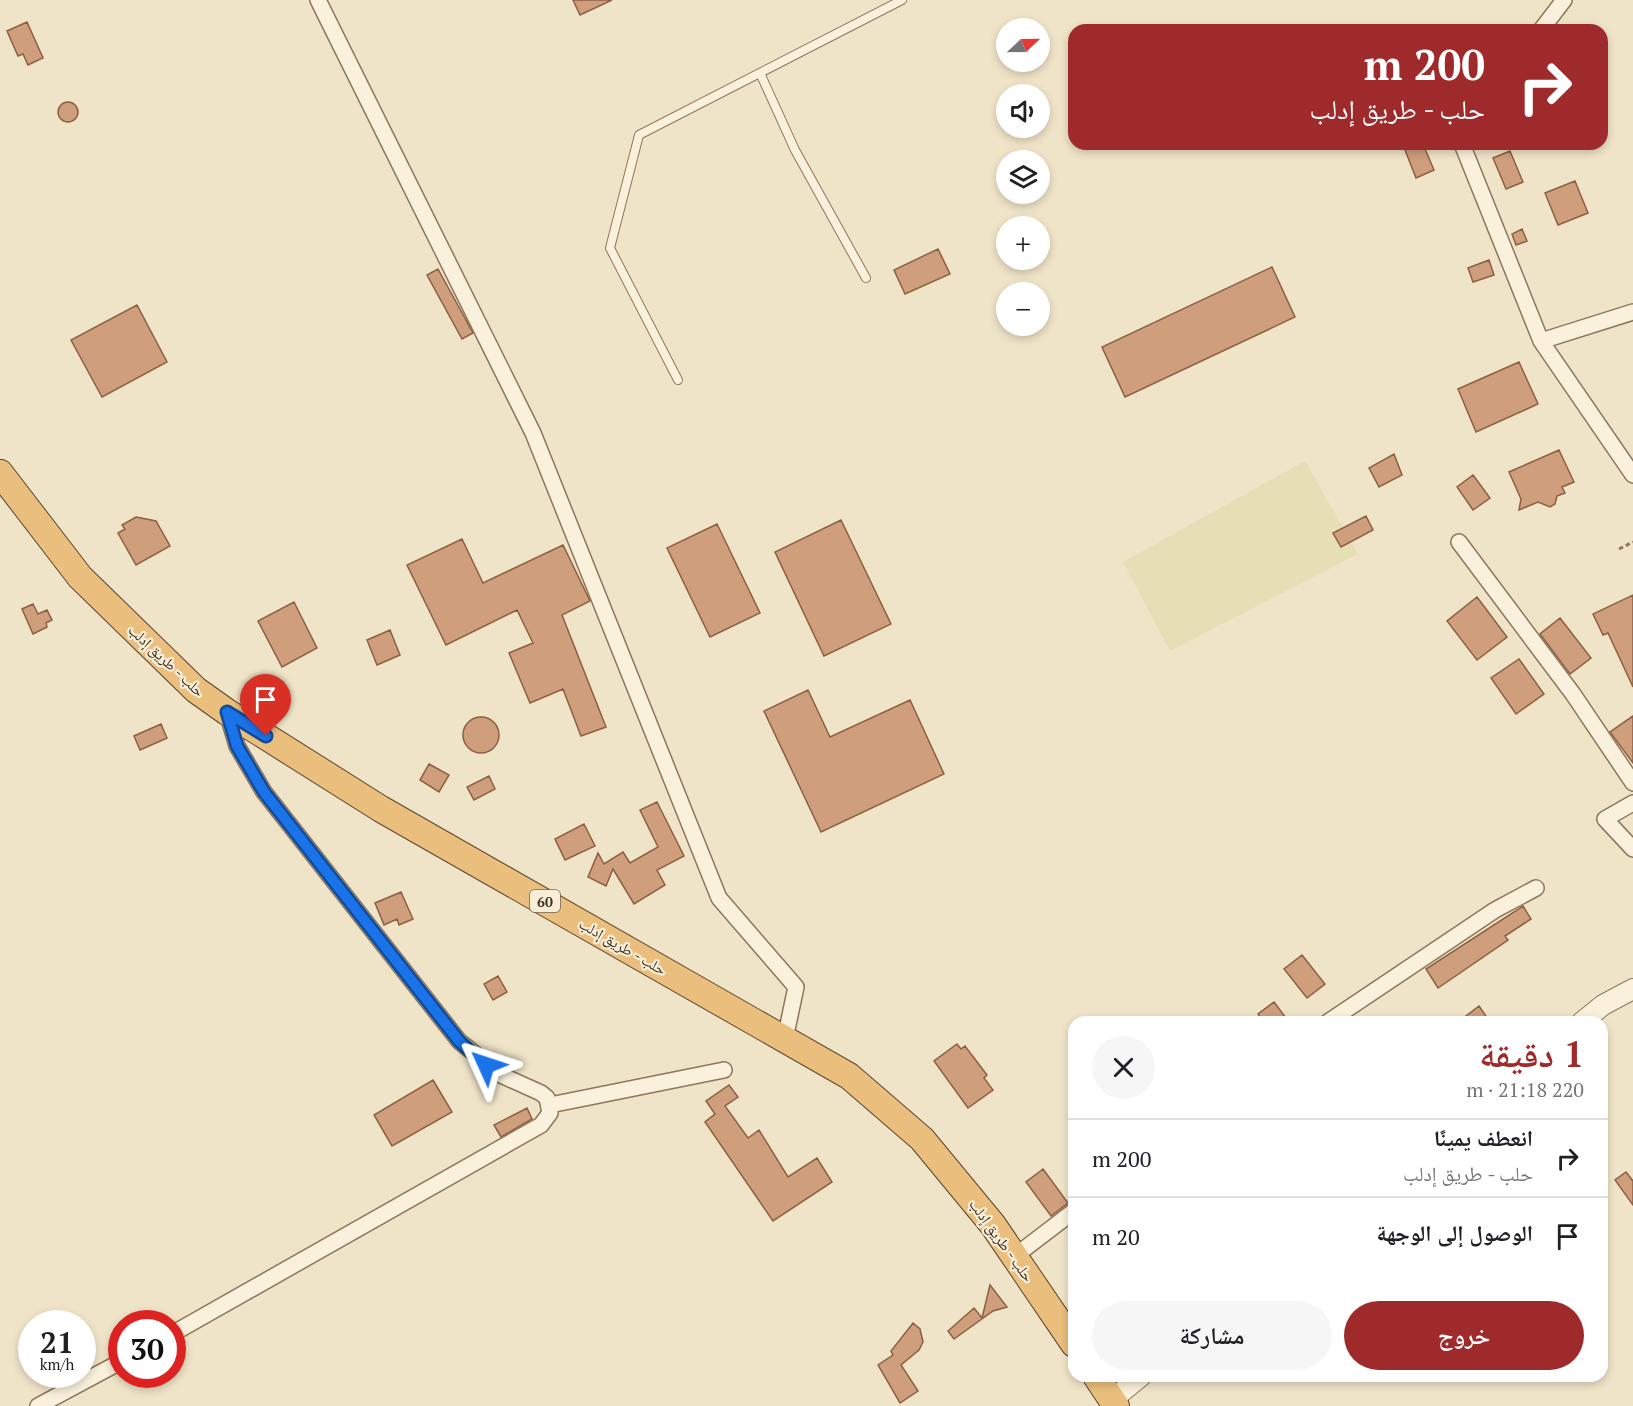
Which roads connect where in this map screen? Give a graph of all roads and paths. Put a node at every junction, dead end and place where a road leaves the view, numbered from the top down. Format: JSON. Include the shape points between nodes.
{"nodes":[{"id":1,"x":318,"y":0,"type":"edge"},
{"id":2,"x":902,"y":0,"type":"edge"},
{"id":3,"x":1564,"y":0,"type":"edge"},
{"id":4,"x":1545,"y":24,"type":"edge"},
{"id":5,"x":760,"y":73,"type":"junction"},
{"id":6,"x":1464,"y":150,"type":"edge"},
{"id":7,"x":866,"y":278,"type":"dead end"},
{"id":8,"x":1633,"y":312,"type":"edge"},
{"id":9,"x":1541,"y":341,"type":"junction"},
{"id":10,"x":678,"y":380,"type":"dead end"},
{"id":11,"x":0,"y":472,"type":"edge"},
{"id":12,"x":1633,"y":475,"type":"edge"},
{"id":13,"x":1459,"y":542,"type":"dead end"},
{"id":14,"x":1633,"y":542,"type":"edge"},
{"id":15,"x":1619,"y":549,"type":"dead end"},
{"id":16,"x":227,"y":712,"type":"junction"},
{"id":17,"x":1633,"y":783,"type":"edge"},
{"id":18,"x":1633,"y":803,"type":"edge"},
{"id":19,"x":1633,"y":849,"type":"edge"},
{"id":20,"x":1536,"y":888,"type":"dead end"},
{"id":21,"x":1633,"y":989,"type":"edge"},
{"id":22,"x":1337,"y":1016,"type":"edge"},
{"id":23,"x":1589,"y":1016,"type":"edge"},
{"id":24,"x":785,"y":1039,"type":"junction"},
{"id":25,"x":724,"y":1071,"type":"dead end"},
{"id":26,"x":550,"y":1105,"type":"junction"},
{"id":27,"x":1068,"y":1216,"type":"edge"},
{"id":28,"x":1015,"y":1256,"type":"junction"},
{"id":29,"x":186,"y":1326,"type":"edge"},
{"id":30,"x":1068,"y":1335,"type":"edge"},
{"id":31,"x":108,"y":1368,"type":"edge"},
{"id":32,"x":1100,"y":1382,"type":"edge"},
{"id":33,"x":1135,"y":1382,"type":"edge"},
{"id":34,"x":1114,"y":1403,"type":"edge"},
{"id":35,"x":38,"y":1406,"type":"edge"}],
"edges":[{"from":1,"to":24,"type":"street","via":[[533,433],[719,898],[796,987]]},
{"from":2,"to":5,"type":"lane"},
{"from":3,"to":4,"type":"street"},
{"from":5,"to":7,"type":"lane","via":[[795,150]]},
{"from":5,"to":10,"type":"lane","via":[[639,135],[610,248]]},
{"from":6,"to":9,"type":"street"},
{"from":8,"to":9,"type":"street"},
{"from":9,"to":12,"type":"street"},
{"from":11,"to":16,"type":"highway","name":"حلب - طريق إدلب","number":"60","via":[[80,577],[196,690]]},
{"from":13,"to":17,"type":"street","via":[[1573,694]]},
{"from":14,"to":15,"type":"path"},
{"from":16,"to":24,"type":"highway","name":"حلب - طريق إدلب","number":"60","via":[[381,809]]},
{"from":16,"to":26,"type":"street","via":[[237,746],[259,784],[459,1041],[501,1075],[541,1093]]},
{"from":18,"to":19,"type":"street","via":[[1605,819]]},
{"from":20,"to":22,"type":"street","via":[[1485,916]]},
{"from":21,"to":23,"type":"street"},
{"from":24,"to":28,"type":"highway","name":"حلب - طريق إدلب","number":"60","via":[[849,1076],[922,1139]]},
{"from":25,"to":26,"type":"street"},
{"from":26,"to":29,"type":"street","via":[[550,1113],[541,1125]]},
{"from":27,"to":28,"type":"street"},
{"from":28,"to":30,"type":"highway","name":"حلب - طريق إدلب","number":"60"},
{"from":31,"to":35,"type":"street"},
{"from":32,"to":34,"type":"highway"},
{"from":33,"to":34,"type":"street"}]}
